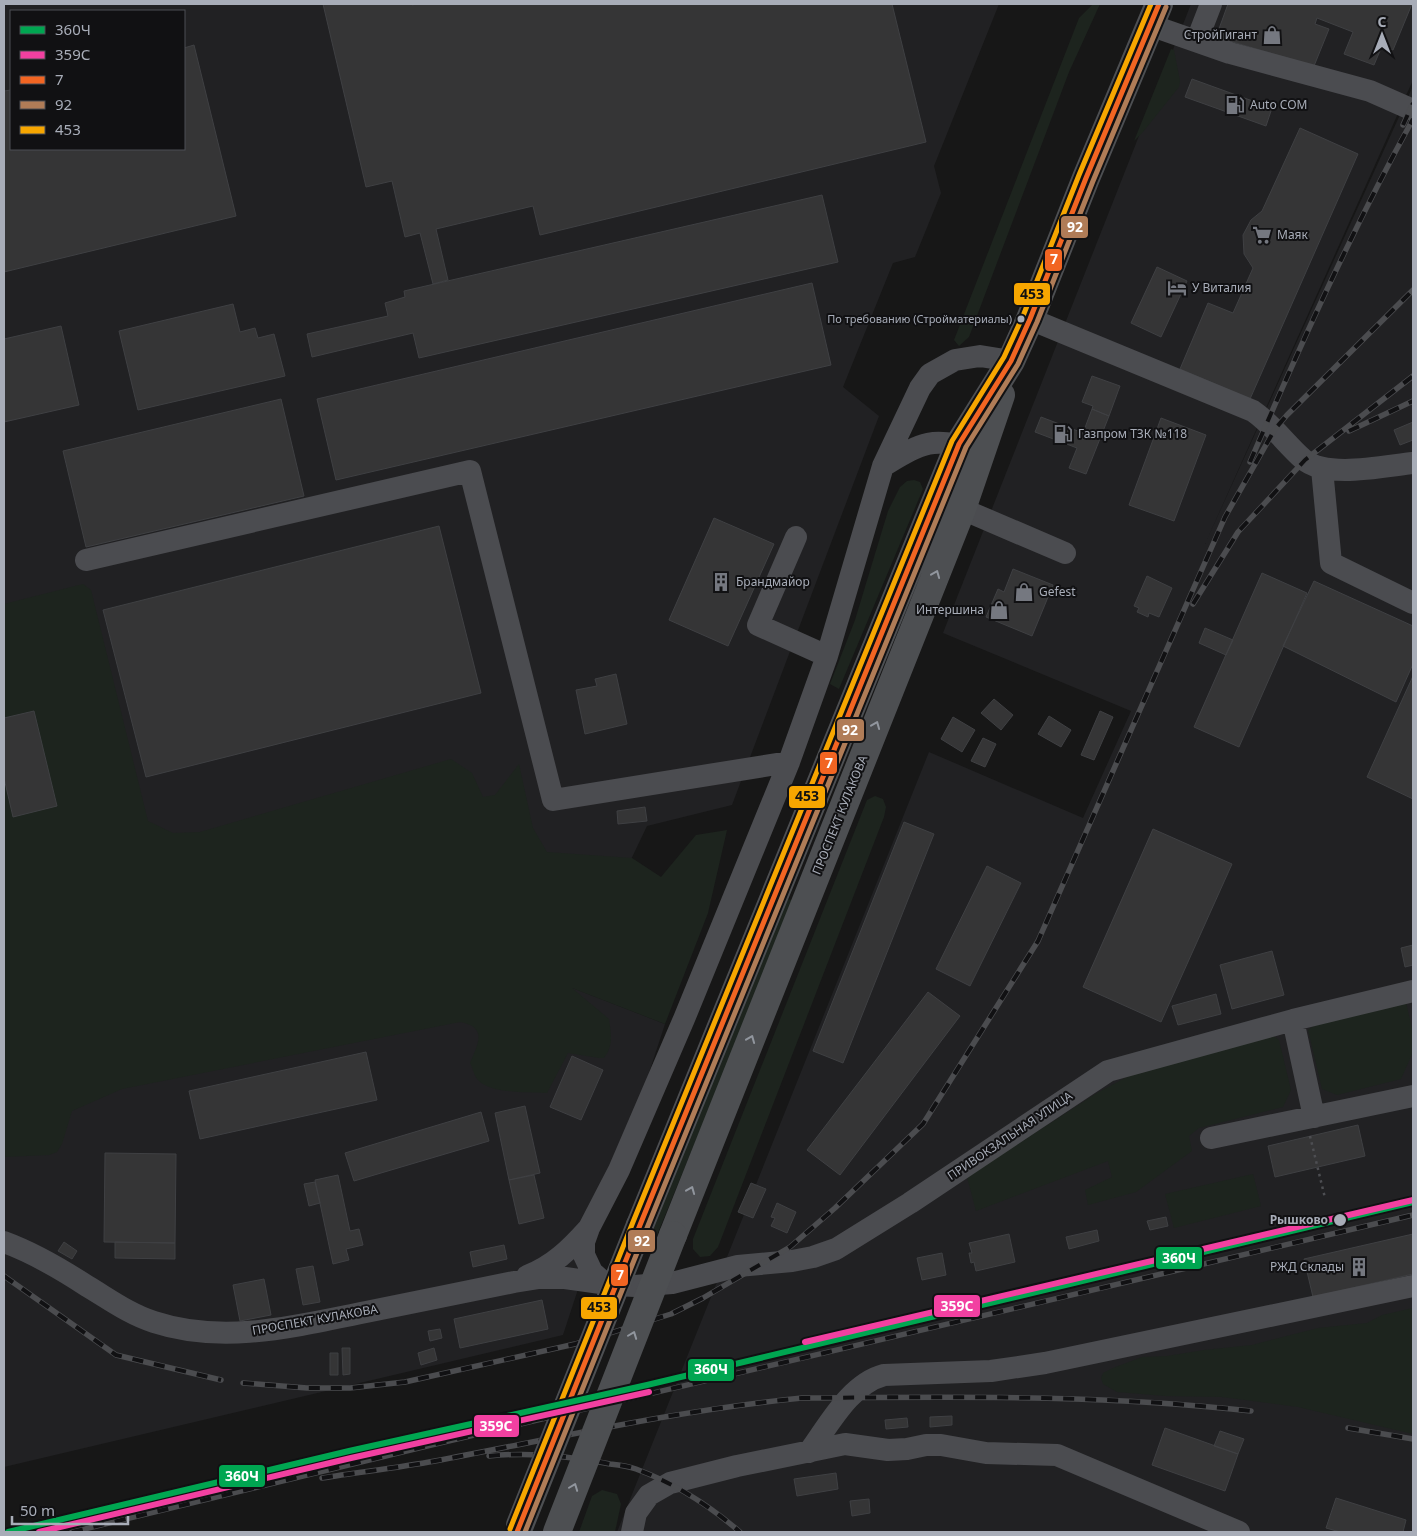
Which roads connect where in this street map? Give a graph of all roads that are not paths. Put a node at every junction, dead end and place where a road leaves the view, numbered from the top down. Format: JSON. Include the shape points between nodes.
{"nodes":[{"id":1,"x":1211,"y":4,"type":"edge"},
{"id":2,"x":1154,"y":14,"type":"edge"},
{"id":3,"x":1369,"y":86,"type":"dead end"},
{"id":4,"x":1413,"y":110,"type":"edge"},
{"id":5,"x":1030,"y":319,"type":"junction"},
{"id":6,"x":1010,"y":363,"type":"junction"},
{"id":7,"x":971,"y":448,"type":"junction"},
{"id":8,"x":1413,"y":463,"type":"edge"},
{"id":9,"x":883,"y":466,"type":"junction"},
{"id":10,"x":1322,"y":468,"type":"junction"},
{"id":11,"x":962,"y":509,"type":"junction"},
{"id":12,"x":796,"y":537,"type":"dead end"},
{"id":13,"x":1065,"y":553,"type":"dead end"},
{"id":14,"x":86,"y":560,"type":"dead end"},
{"id":15,"x":1413,"y":603,"type":"edge"},
{"id":16,"x":827,"y":656,"type":"junction"},
{"id":17,"x":789,"y":762,"type":"junction"},
{"id":18,"x":1413,"y":992,"type":"edge"},
{"id":19,"x":1293,"y":1020,"type":"junction"},
{"id":20,"x":1413,"y":1096,"type":"edge"},
{"id":21,"x":1310,"y":1118,"type":"junction"},
{"id":22,"x":1211,"y":1138,"type":"dead end"},
{"id":23,"x":589,"y":1228,"type":"junction"},
{"id":24,"x":4,"y":1242,"type":"edge"},
{"id":25,"x":514,"y":1282,"type":"junction"},
{"id":26,"x":615,"y":1285,"type":"junction"},
{"id":27,"x":1413,"y":1286,"type":"edge"},
{"id":28,"x":809,"y":1452,"type":"junction"},
{"id":29,"x":519,"y":1529,"type":"edge"},
{"id":30,"x":557,"y":1532,"type":"edge"},
{"id":31,"x":632,"y":1532,"type":"edge"},
{"id":32,"x":1239,"y":1532,"type":"edge"}],
"edges":[{"from":1,"to":3,"type":"street","via":[[1199,35]]},
{"from":2,"to":4,"type":"street","via":[[1230,53],[1370,91]]},
{"from":2,"to":5,"type":"main road","name":"ПРОСПЕКТ КУЛАКОВА"},
{"from":5,"to":6,"type":"main road","name":"ПРОСПЕКТ КУЛАКОВА"},
{"from":5,"to":10,"type":"street","via":[[1252,411],[1267,421],[1305,460]]},
{"from":6,"to":7,"type":"main road","name":"ПРОСПЕКТ КУЛАКОВА"},
{"from":6,"to":9,"type":"street","via":[[980,356],[955,360],[930,374],[920,388]]},
{"from":7,"to":9,"type":"street","via":[[941,441],[926,444]]},
{"from":7,"to":11,"type":"main road","name":"ПРОСПЕКТ КУЛАКОВА"},
{"from":7,"to":29,"type":"main road","name":"ПРОСПЕКТ КУЛАКОВА","bridge":true,"via":[[640,1225]]},
{"from":8,"to":10,"type":"street","via":[[1350,470]]},
{"from":9,"to":16,"type":"street"},
{"from":10,"to":15,"type":"street","via":[[1331,564]]},
{"from":11,"to":13,"type":"street"},
{"from":30,"to":11,"type":"main road","name":"ПРОСПЕКТ КУЛАКОВА","one_way":true,"bridge":true},
{"from":12,"to":16,"type":"street","via":[[758,625]]},
{"from":14,"to":17,"type":"street","via":[[470,471],[553,800]]},
{"from":16,"to":17,"type":"street"},
{"from":17,"to":23,"type":"street","via":[[684,1019],[619,1170]]},
{"from":18,"to":19,"type":"street","name":"ПРИВОКЗАЛЬНАЯ УЛИЦА"},
{"from":19,"to":21,"type":"street"},
{"from":19,"to":26,"type":"street","name":"ПРИВОКЗАЛЬНАЯ УЛИЦА","via":[[1108,1071],[836,1249],[813,1257],[717,1270],[672,1282]]},
{"from":20,"to":21,"type":"street"},
{"from":21,"to":22,"type":"street"},
{"from":23,"to":25,"type":"street","via":[[557,1260]]},
{"from":23,"to":26,"type":"street","via":[[584,1242],[587,1264],[601,1280]]},
{"from":24,"to":25,"type":"street","name":"ПРОСПЕКТ КУЛАКОВА","via":[[31,1253],[128,1311],[154,1322],[211,1333],[243,1333],[303,1324]]},
{"from":25,"to":26,"type":"street","name":"ПРОСПЕКТ КУЛАКОВА","via":[[565,1278]]},
{"from":27,"to":28,"type":"street","via":[[1045,1363],[992,1371],[872,1378],[849,1398]]},
{"from":28,"to":31,"type":"street","via":[[670,1483],[649,1495],[636,1513]]},
{"from":28,"to":32,"type":"street","via":[[845,1444],[888,1450],[926,1445],[986,1453],[1057,1455]]}]}
